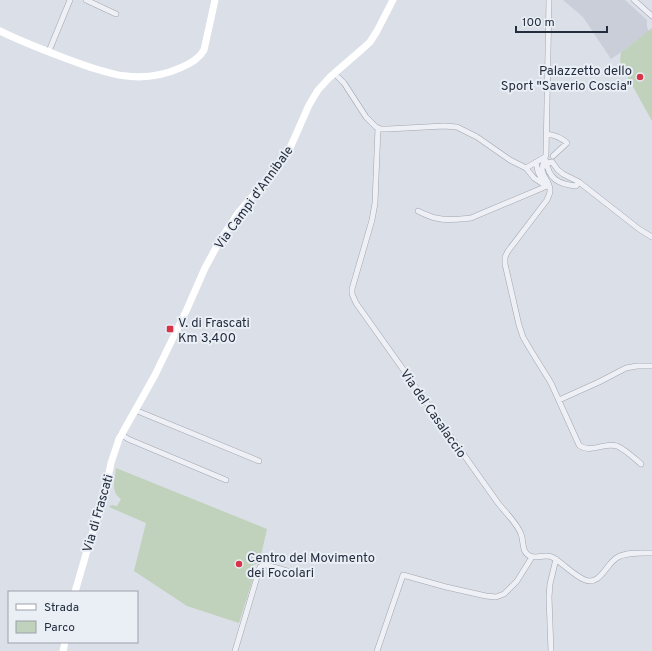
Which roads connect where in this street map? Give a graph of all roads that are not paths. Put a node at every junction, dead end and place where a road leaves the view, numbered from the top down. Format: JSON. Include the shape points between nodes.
{"nodes":[{"id":1,"x":70,"y":0,"type":"edge"},
{"id":2,"x":86,"y":0,"type":"edge"},
{"id":3,"x":215,"y":0,"type":"edge"},
{"id":4,"x":393,"y":0,"type":"edge"},
{"id":5,"x":549,"y":0,"type":"edge"},
{"id":6,"x":634,"y":0,"type":"edge"},
{"id":7,"x":116,"y":14,"type":"dead end"},
{"id":8,"x":652,"y":16,"type":"edge"},
{"id":9,"x":0,"y":31,"type":"edge"},
{"id":10,"x":48,"y":51,"type":"junction"},
{"id":11,"x":334,"y":73,"type":"junction"},
{"id":12,"x":378,"y":128,"type":"junction"},
{"id":13,"x":546,"y":134,"type":"junction"},
{"id":14,"x":545,"y":158,"type":"junction"},
{"id":15,"x":553,"y":159,"type":"junction"},
{"id":16,"x":536,"y":162,"type":"junction"},
{"id":17,"x":526,"y":168,"type":"junction"},
{"id":18,"x":577,"y":184,"type":"junction"},
{"id":19,"x":548,"y":189,"type":"junction"},
{"id":20,"x":418,"y":211,"type":"dead end"},
{"id":21,"x":652,"y":237,"type":"edge"},
{"id":22,"x":652,"y":366,"type":"edge"},
{"id":23,"x":559,"y":400,"type":"junction"},
{"id":24,"x":135,"y":410,"type":"junction"},
{"id":25,"x":122,"y":434,"type":"junction"},
{"id":26,"x":259,"y":461,"type":"dead end"},
{"id":27,"x":641,"y":464,"type":"dead end"},
{"id":28,"x":226,"y":480,"type":"dead end"},
{"id":29,"x":652,"y":553,"type":"edge"},
{"id":30,"x":532,"y":557,"type":"junction"},
{"id":31,"x":556,"y":559,"type":"junction"},
{"id":32,"x":287,"y":571,"type":"dead end"},
{"id":33,"x":76,"y":591,"type":"edge"},
{"id":34,"x":235,"y":651,"type":"edge"},
{"id":35,"x":377,"y":651,"type":"edge"},
{"id":36,"x":551,"y":651,"type":"edge"}],
"edges":[{"from":1,"to":10,"type":"street"},
{"from":2,"to":7,"type":"street"},
{"from":3,"to":10,"type":"main road","via":[[203,52],[187,65],[172,72],[141,77],[119,76]]},
{"from":4,"to":11,"type":"main road","name":"Via Campi d'Annibale","via":[[370,42]]},
{"from":5,"to":13,"type":"street"},
{"from":6,"to":8,"type":"street"},
{"from":9,"to":10,"type":"main road"},
{"from":11,"to":12,"type":"street","via":[[344,83],[366,117]]},
{"from":11,"to":24,"type":"main road","name":"Via Campi d'Annibale","via":[[313,97],[281,162],[220,240],[155,375]]},
{"from":12,"to":17,"type":"street","via":[[457,127]]},
{"from":12,"to":30,"type":"street","name":"Via del Casalaccio","via":[[375,203],[352,286],[353,296],[519,530],[524,550]]},
{"from":13,"to":14,"type":"street"},
{"from":13,"to":15,"type":"street","via":[[560,137],[567,144]]},
{"from":14,"to":15,"type":"street","via":[[548,163]]},
{"from":14,"to":15,"type":"street","via":[[550,154]]},
{"from":14,"to":16,"type":"street"},
{"from":14,"to":18,"type":"street","via":[[552,177],[557,182],[566,185]]},
{"from":14,"to":19,"type":"street","via":[[542,165],[550,188]]},
{"from":15,"to":18,"type":"street","via":[[558,170]]},
{"from":16,"to":17,"type":"street"},
{"from":16,"to":19,"type":"street","via":[[539,175]]},
{"from":17,"to":19,"type":"street"},
{"from":18,"to":21,"type":"street"},
{"from":19,"to":20,"type":"street","via":[[471,218],[442,219]]},
{"from":19,"to":23,"type":"street","via":[[547,200],[507,253],[505,262],[523,337],[549,378]]},
{"from":22,"to":23,"type":"street","via":[[623,368]]},
{"from":23,"to":27,"type":"street","via":[[581,446],[587,449],[617,446]]},
{"from":24,"to":25,"type":"main road","name":"Via di Frascati"},
{"from":24,"to":26,"type":"street"},
{"from":25,"to":28,"type":"street","via":[[128,439]]},
{"from":25,"to":33,"type":"main road","name":"Via di Frascati","via":[[112,460]]},
{"from":29,"to":31,"type":"street","via":[[629,554],[618,558],[593,581],[583,579]]},
{"from":30,"to":31,"type":"street","via":[[548,556]]},
{"from":30,"to":35,"type":"street","via":[[517,581],[504,594],[496,597],[403,575]]},
{"from":31,"to":36,"type":"street","via":[[549,597]]},
{"from":32,"to":34,"type":"street","via":[[266,565],[260,567]]}]}
